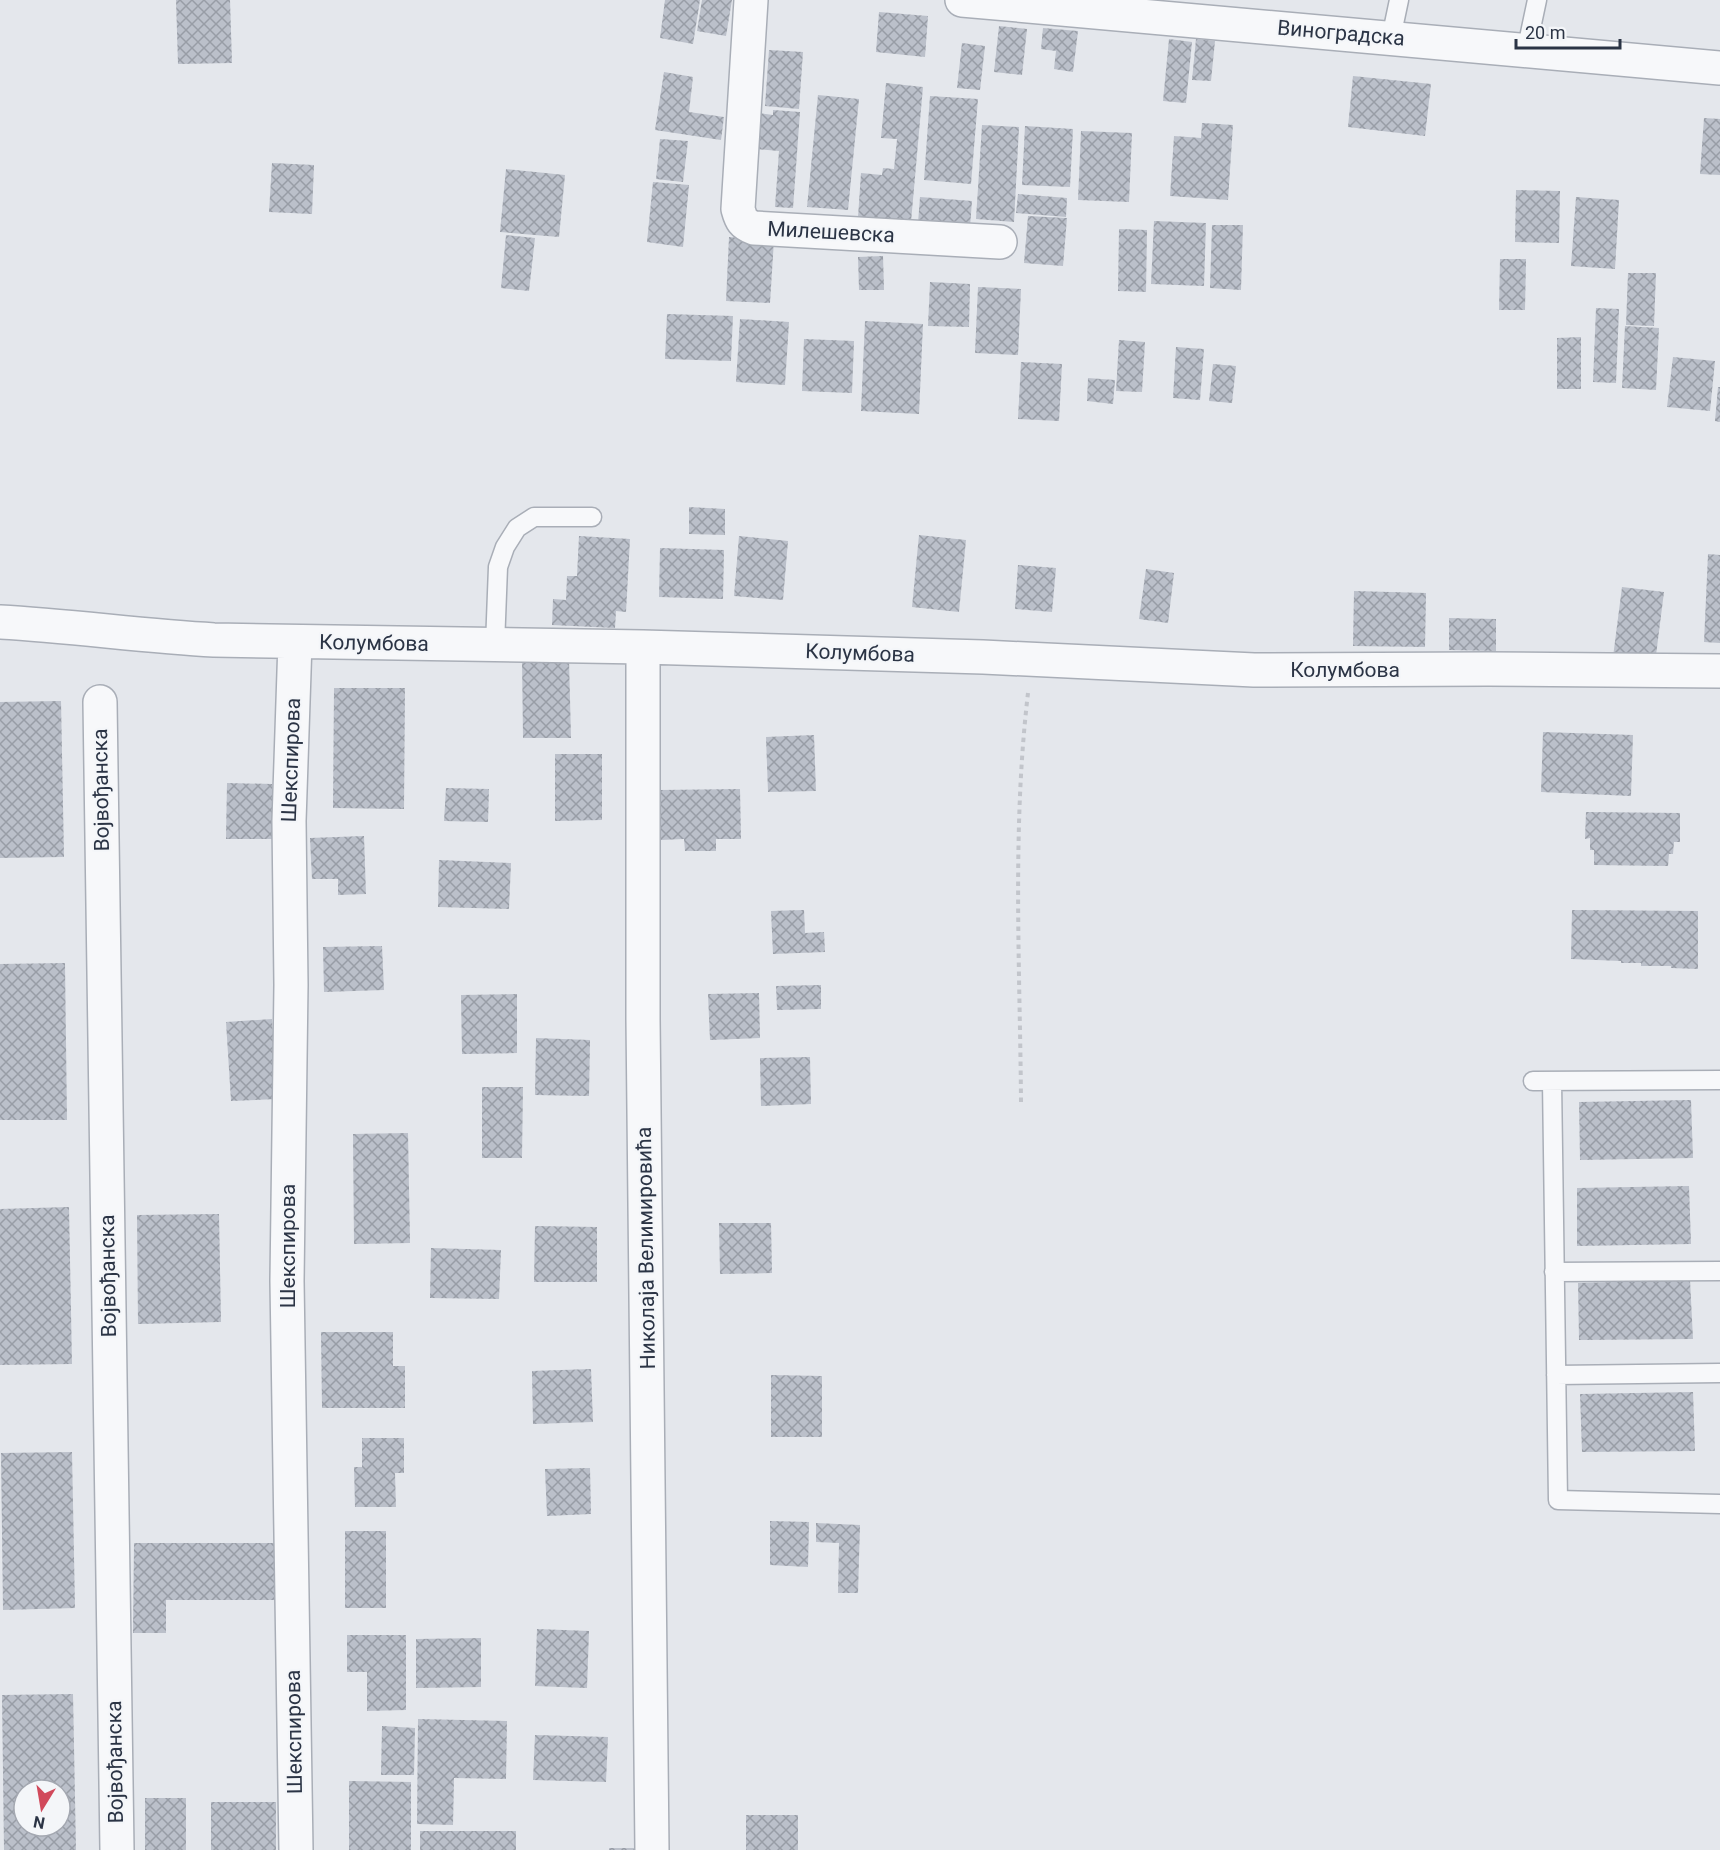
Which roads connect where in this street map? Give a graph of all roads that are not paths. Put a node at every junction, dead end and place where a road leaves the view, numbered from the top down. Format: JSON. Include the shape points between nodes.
{"nodes":[{"id":1,"x":751,"y":0,"type":"edge"},
{"id":2,"x":962,"y":0,"type":"edge"},
{"id":3,"x":1399,"y":0,"type":"edge"},
{"id":4,"x":1537,"y":0,"type":"edge"},
{"id":5,"x":1005,"y":2,"type":"edge"},
{"id":6,"x":1106,"y":6,"type":"edge"},
{"id":7,"x":1391,"y":38,"type":"junction"},
{"id":8,"x":1526,"y":52,"type":"junction"},
{"id":9,"x":1720,"y":68,"type":"edge"},
{"id":10,"x":1000,"y":242,"type":"dead end"},
{"id":11,"x":592,"y":517,"type":"dead end"},
{"id":12,"x":0,"y":622,"type":"edge"},
{"id":13,"x":295,"y":642,"type":"junction"},
{"id":14,"x":495,"y":645,"type":"junction"},
{"id":15,"x":643,"y":647,"type":"junction"},
{"id":16,"x":1720,"y":671,"type":"edge"},
{"id":17,"x":100,"y":702,"type":"dead end"},
{"id":18,"x":1720,"y":1080,"type":"edge"},
{"id":19,"x":1533,"y":1081,"type":"dead end"},
{"id":20,"x":1552,"y":1081,"type":"junction"},
{"id":21,"x":1720,"y":1271,"type":"edge"},
{"id":22,"x":1554,"y":1272,"type":"junction"},
{"id":23,"x":1720,"y":1372,"type":"edge"},
{"id":24,"x":1556,"y":1375,"type":"junction"},
{"id":25,"x":1720,"y":1504,"type":"edge"},
{"id":26,"x":117,"y":1850,"type":"edge"},
{"id":27,"x":296,"y":1850,"type":"edge"},
{"id":28,"x":652,"y":1850,"type":"edge"}],
"edges":[{"from":1,"to":10,"type":"street","name":"Милешевска","via":[[738,209],[745,225]]},
{"from":2,"to":5,"type":"street","name":"Виноградска"},
{"from":3,"to":7,"type":"lane"},
{"from":4,"to":8,"type":"lane"},
{"from":5,"to":6,"type":"street","name":"Виноградска"},
{"from":6,"to":7,"type":"street","name":"Виноградска"},
{"from":7,"to":8,"type":"street","name":"Виноградска"},
{"from":8,"to":9,"type":"street","name":"Виноградска"},
{"from":11,"to":14,"type":"lane","via":[[534,517],[517,528],[498,567]]},
{"from":12,"to":13,"type":"street","name":"Колумбова","via":[[143,636]]},
{"from":13,"to":14,"type":"street","name":"Колумбова"},
{"from":13,"to":27,"type":"street","name":"Шекспирова","via":[[289,821],[287,1281]]},
{"from":14,"to":15,"type":"street","name":"Колумбова"},
{"from":15,"to":16,"type":"street","name":"Колумбова","via":[[1254,670]]},
{"from":15,"to":28,"type":"street","name":"Николаја Велимировића"},
{"from":17,"to":26,"type":"street","name":"Војвођанска"},
{"from":18,"to":20,"type":"lane"},
{"from":19,"to":20,"type":"lane"},
{"from":20,"to":22,"type":"lane"},
{"from":21,"to":22,"type":"lane"},
{"from":22,"to":24,"type":"lane"},
{"from":23,"to":24,"type":"lane"},
{"from":24,"to":25,"type":"lane","via":[[1558,1500]]}]}
